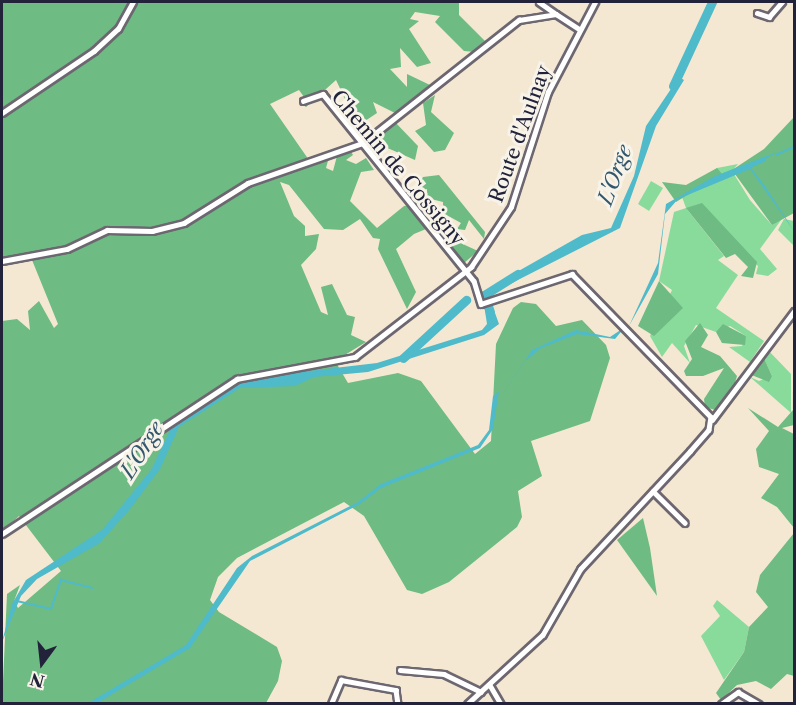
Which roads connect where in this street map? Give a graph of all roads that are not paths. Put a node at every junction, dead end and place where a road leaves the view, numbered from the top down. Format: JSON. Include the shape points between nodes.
{"nodes":[{"id":1,"x":133,"y":2,"type":"edge"},
{"id":2,"x":539,"y":2,"type":"edge"},
{"id":3,"x":595,"y":2,"type":"edge"},
{"id":4,"x":782,"y":2,"type":"edge"},
{"id":5,"x":757,"y":13,"type":"dead end"},
{"id":6,"x":556,"y":14,"type":"junction"},
{"id":7,"x":579,"y":29,"type":"junction"},
{"id":8,"x":303,"y":101,"type":"dead end"},
{"id":9,"x":2,"y":113,"type":"edge"},
{"id":10,"x":359,"y":145,"type":"junction"},
{"id":11,"x":2,"y":261,"type":"edge"},
{"id":12,"x":465,"y":271,"type":"junction"},
{"id":13,"x":795,"y":311,"type":"edge"},
{"id":14,"x":712,"y":420,"type":"junction"},
{"id":15,"x":653,"y":491,"type":"junction"},
{"id":16,"x":685,"y":524,"type":"dead end"},
{"id":17,"x":2,"y":534,"type":"edge"},
{"id":18,"x":400,"y":670,"type":"dead end"},
{"id":19,"x":490,"y":685,"type":"junction"},
{"id":20,"x":481,"y":692,"type":"junction"},
{"id":21,"x":331,"y":704,"type":"edge"},
{"id":22,"x":398,"y":704,"type":"edge"},
{"id":23,"x":468,"y":704,"type":"edge"},
{"id":24,"x":501,"y":704,"type":"edge"},
{"id":25,"x":721,"y":704,"type":"edge"},
{"id":26,"x":759,"y":704,"type":"edge"}],
"edges":[{"from":1,"to":9,"type":"street","via":[[118,29],[94,51]]},
{"from":2,"to":6,"type":"street"},
{"from":3,"to":7,"type":"street","name":"Route d'Aulnay"},
{"from":4,"to":5,"type":"street","via":[[769,17]]},
{"from":6,"to":7,"type":"street"},
{"from":6,"to":10,"type":"street","via":[[514,23]]},
{"from":7,"to":12,"type":"street","name":"Route d'Aulnay","via":[[539,115],[511,207]]},
{"from":8,"to":10,"type":"street","name":"Chemin de Cossigny","via":[[322,94]]},
{"from":10,"to":11,"type":"street","via":[[248,183],[184,223],[152,231],[107,230],[72,248]]},
{"from":10,"to":12,"type":"street","name":"Chemin de Cossigny"},
{"from":12,"to":14,"type":"street","name":"Chemin de Cossigny","via":[[481,302],[572,274],[630,329]]},
{"from":12,"to":17,"type":"street","name":"Route d'Aulnay","via":[[355,357],[237,379]]},
{"from":13,"to":14,"type":"street"},
{"from":14,"to":15,"type":"street"},
{"from":15,"to":16,"type":"street"},
{"from":15,"to":19,"type":"street","via":[[581,569],[543,635]]},
{"from":18,"to":20,"type":"street","via":[[444,674]]},
{"from":19,"to":20,"type":"street"},
{"from":19,"to":24,"type":"street"},
{"from":20,"to":23,"type":"street"},
{"from":21,"to":22,"type":"street","via":[[341,680],[396,690]]},
{"from":25,"to":26,"type":"street","via":[[730,694],[743,693]]}]}
